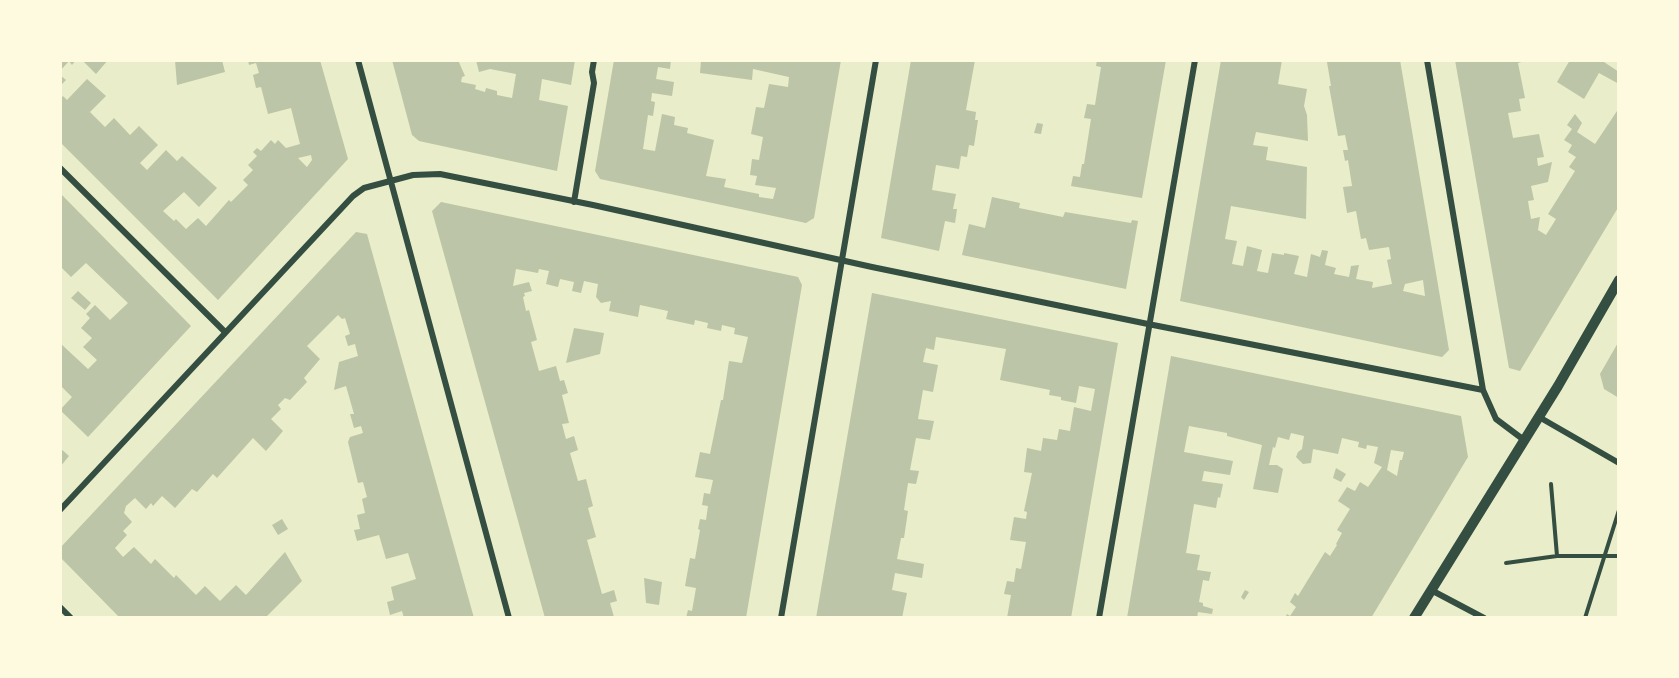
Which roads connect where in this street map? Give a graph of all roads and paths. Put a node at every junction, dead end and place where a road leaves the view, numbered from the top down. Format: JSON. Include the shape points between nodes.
{"nodes":[{"id":1,"x":358,"y":60,"type":"edge"},
{"id":2,"x":594,"y":60,"type":"edge"},
{"id":3,"x":876,"y":60,"type":"edge"},
{"id":4,"x":1195,"y":60,"type":"edge"},
{"id":5,"x":1427,"y":60,"type":"edge"},
{"id":6,"x":60,"y":168,"type":"edge"},
{"id":7,"x":391,"y":181,"type":"junction"},
{"id":8,"x":574,"y":201,"type":"junction"},
{"id":9,"x":842,"y":260,"type":"junction"},
{"id":10,"x":1619,"y":280,"type":"edge"},
{"id":11,"x":1148,"y":324,"type":"junction"},
{"id":12,"x":225,"y":332,"type":"junction"},
{"id":13,"x":1483,"y":390,"type":"junction"},
{"id":14,"x":1539,"y":417,"type":"junction"},
{"id":15,"x":1524,"y":440,"type":"junction"},
{"id":16,"x":1619,"y":463,"type":"edge"},
{"id":17,"x":1551,"y":484,"type":"dead end"},
{"id":18,"x":60,"y":510,"type":"edge"},
{"id":19,"x":1619,"y":510,"type":"edge"},
{"id":20,"x":1605,"y":555,"type":"junction"},
{"id":21,"x":1557,"y":556,"type":"junction"},
{"id":22,"x":1619,"y":556,"type":"edge"},
{"id":23,"x":1506,"y":563,"type":"dead end"},
{"id":24,"x":1431,"y":590,"type":"junction"},
{"id":25,"x":60,"y":607,"type":"edge"},
{"id":26,"x":71,"y":618,"type":"edge"},
{"id":27,"x":509,"y":618,"type":"edge"},
{"id":28,"x":781,"y":618,"type":"edge"},
{"id":29,"x":1099,"y":618,"type":"edge"},
{"id":30,"x":1414,"y":618,"type":"edge"},
{"id":31,"x":1484,"y":618,"type":"edge"},
{"id":32,"x":1585,"y":618,"type":"edge"}],
"edges":[{"from":1,"to":7,"type":"street"},
{"from":2,"to":8,"type":"street","via":[[594,83]]},
{"from":3,"to":9,"type":"street"},
{"from":4,"to":11,"type":"street"},
{"from":5,"to":13,"type":"street"},
{"from":6,"to":12,"type":"street"},
{"from":7,"to":8,"type":"street","via":[[440,174]]},
{"from":7,"to":12,"type":"street","via":[[364,188],[353,196]]},
{"from":7,"to":27,"type":"street"},
{"from":8,"to":9,"type":"street"},
{"from":9,"to":11,"type":"street"},
{"from":9,"to":28,"type":"street"},
{"from":10,"to":14,"type":"street"},
{"from":11,"to":13,"type":"street"},
{"from":11,"to":29,"type":"street"},
{"from":12,"to":18,"type":"street"},
{"from":13,"to":15,"type":"street","via":[[1496,419]]},
{"from":14,"to":15,"type":"street"},
{"from":14,"to":16,"type":"street"},
{"from":15,"to":24,"type":"street"},
{"from":17,"to":21,"type":"path"},
{"from":19,"to":20,"type":"path"},
{"from":20,"to":21,"type":"path"},
{"from":20,"to":22,"type":"path"},
{"from":20,"to":32,"type":"path"},
{"from":21,"to":23,"type":"path"},
{"from":24,"to":30,"type":"street"},
{"from":24,"to":31,"type":"street"},
{"from":25,"to":26,"type":"street"}]}
